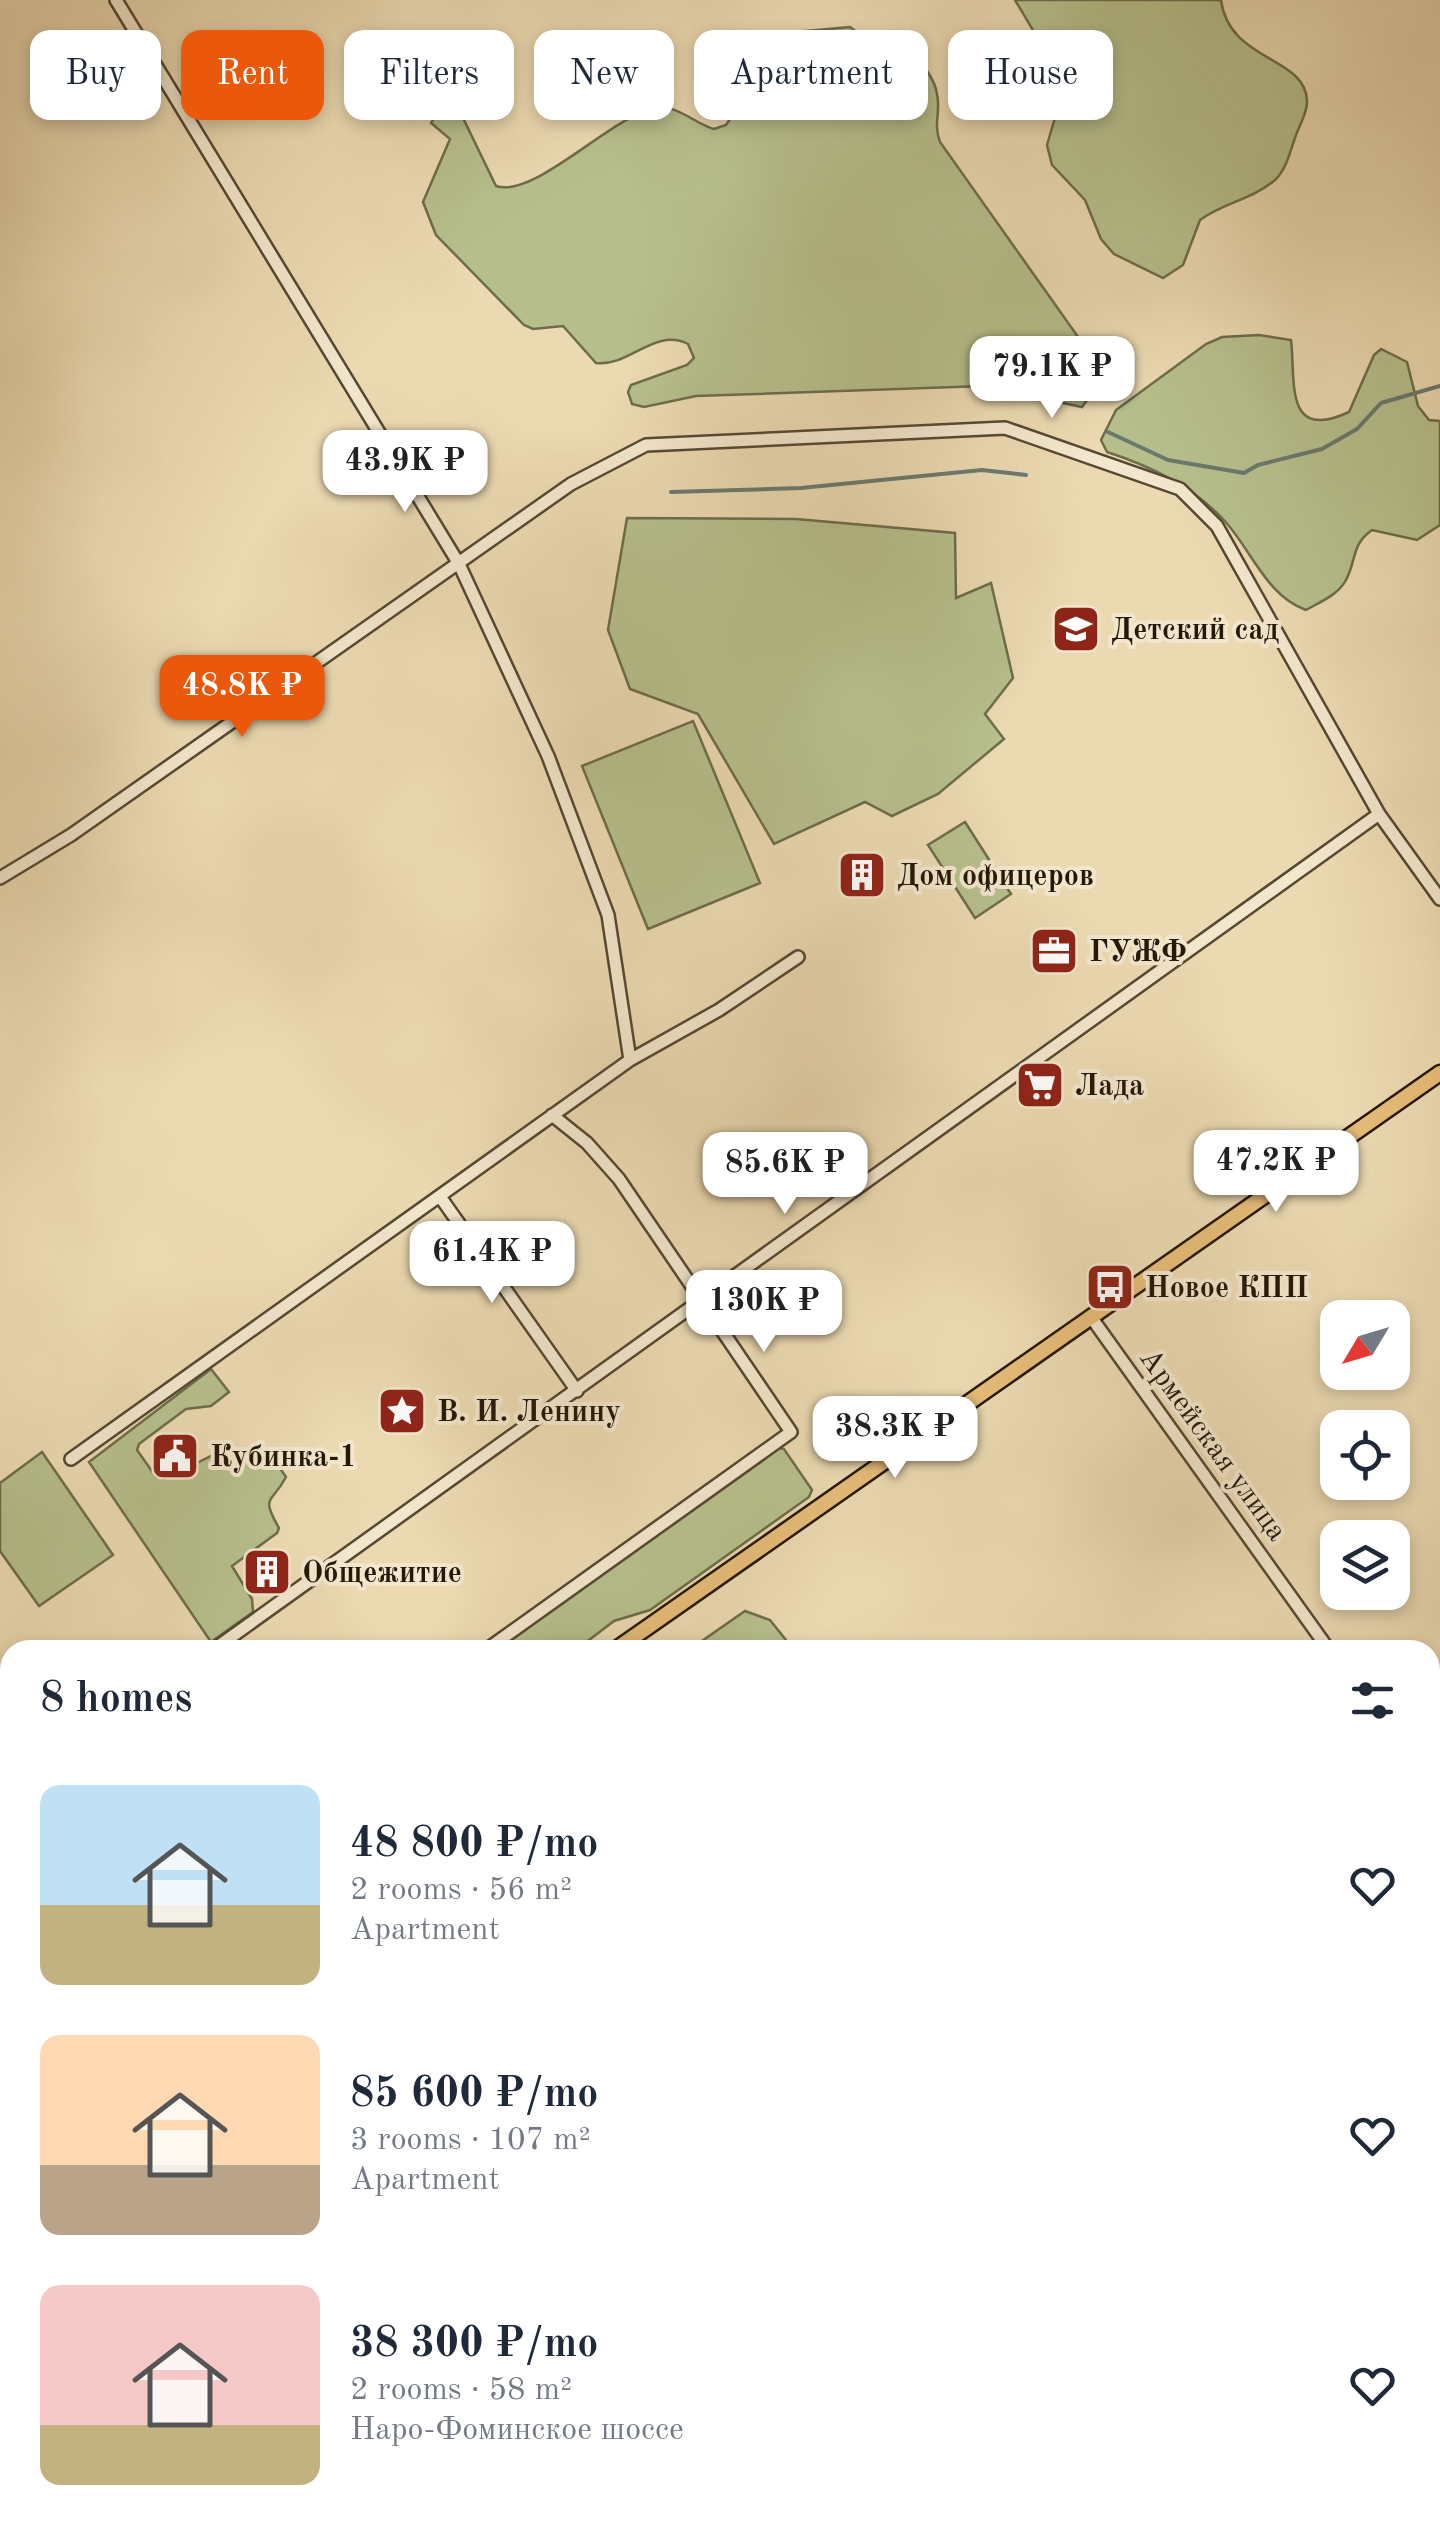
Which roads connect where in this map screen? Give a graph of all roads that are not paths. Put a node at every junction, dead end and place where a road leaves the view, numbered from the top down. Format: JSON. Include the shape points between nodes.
{"nodes":[{"id":1,"x":116,"y":0,"type":"edge"},
{"id":2,"x":459,"y":564,"type":"junction"},
{"id":3,"x":1378,"y":814,"type":"junction"},
{"id":4,"x":0,"y":878,"type":"edge"},
{"id":5,"x":1440,"y":899,"type":"edge"},
{"id":6,"x":798,"y":956,"type":"dead end"},
{"id":7,"x":630,"y":1060,"type":"junction"},
{"id":8,"x":1440,"y":1073,"type":"edge"},
{"id":9,"x":552,"y":1114,"type":"junction"},
{"id":10,"x":441,"y":1198,"type":"junction"},
{"id":11,"x":703,"y":1302,"type":"junction"},
{"id":12,"x":1090,"y":1318,"type":"junction"},
{"id":13,"x":576,"y":1391,"type":"junction"},
{"id":14,"x":71,"y":1459,"type":"dead end"},
{"id":15,"x":227,"y":1640,"type":"edge"},
{"id":16,"x":500,"y":1640,"type":"edge"},
{"id":17,"x":628,"y":1640,"type":"edge"},
{"id":18,"x":1322,"y":1640,"type":"edge"}],
"edges":[{"from":1,"to":2,"type":"street"},
{"from":2,"to":3,"type":"street","via":[[571,484],[646,445],[1005,428],[1180,489],[1218,526]]},
{"from":2,"to":4,"type":"street"},
{"from":2,"to":7,"type":"street","via":[[548,756],[608,914]]},
{"from":3,"to":5,"type":"street"},
{"from":3,"to":11,"type":"street"},
{"from":6,"to":7,"type":"street"},
{"from":7,"to":9,"type":"street"},
{"from":8,"to":12,"type":"main road"},
{"from":9,"to":10,"type":"street"},
{"from":9,"to":11,"type":"street","via":[[619,1179]]},
{"from":10,"to":13,"type":"street"},
{"from":10,"to":14,"type":"street"},
{"from":11,"to":13,"type":"street"},
{"from":11,"to":16,"type":"street","via":[[791,1432]]},
{"from":12,"to":17,"type":"main road"},
{"from":12,"to":18,"type":"street","name":"Армейская улица"},
{"from":13,"to":15,"type":"street"}]}
